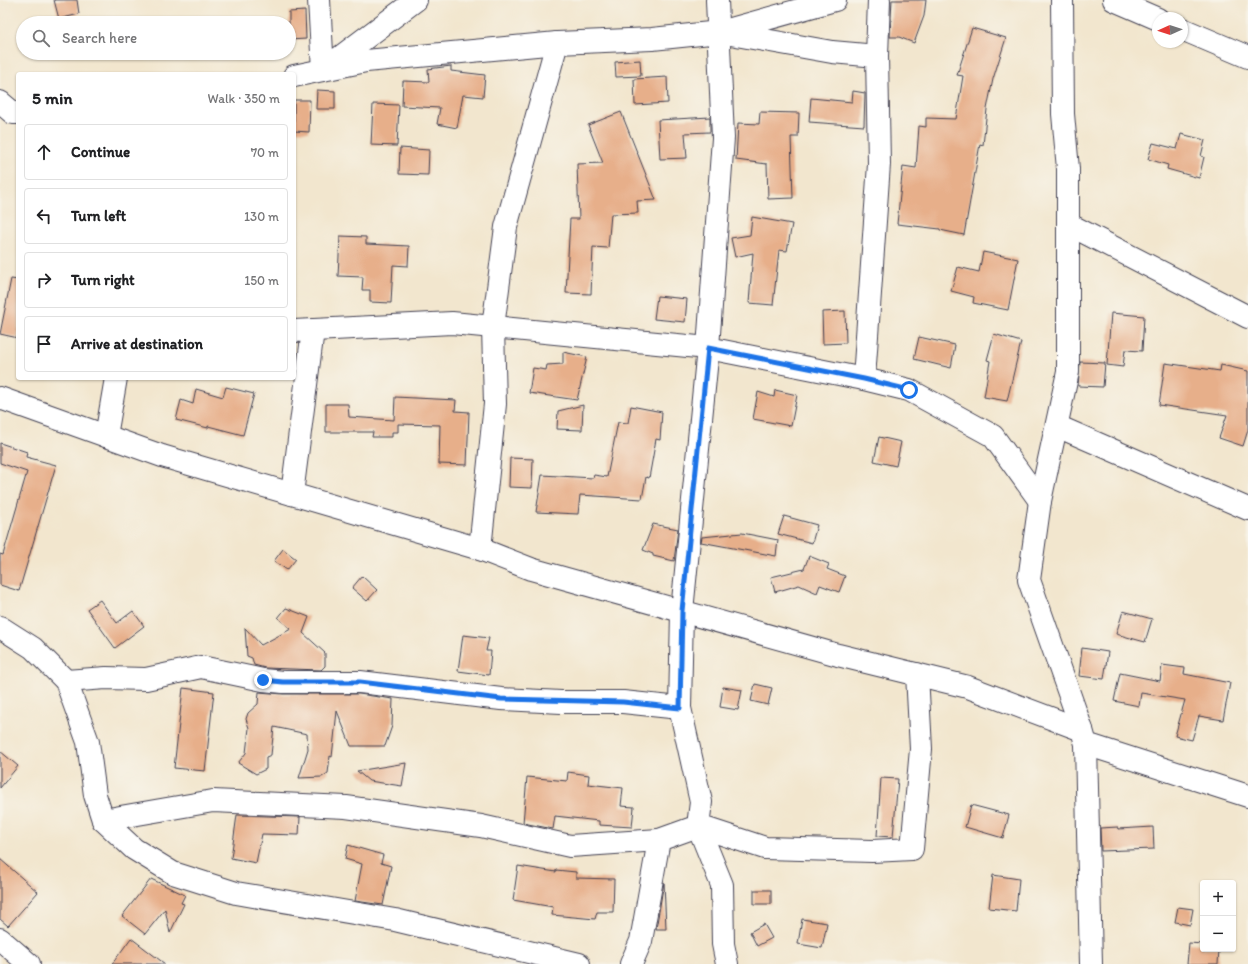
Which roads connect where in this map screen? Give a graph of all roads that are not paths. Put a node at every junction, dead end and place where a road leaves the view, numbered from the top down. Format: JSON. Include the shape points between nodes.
{"nodes":[{"id":1,"x":320,"y":0,"type":"edge"},
{"id":2,"x":416,"y":0,"type":"edge"},
{"id":3,"x":717,"y":0,"type":"edge"},
{"id":4,"x":722,"y":0,"type":"edge"},
{"id":5,"x":835,"y":0,"type":"edge"},
{"id":6,"x":879,"y":0,"type":"edge"},
{"id":7,"x":1062,"y":0,"type":"edge"},
{"id":8,"x":1114,"y":0,"type":"edge"},
{"id":9,"x":1152,"y":16,"type":"edge"},
{"id":10,"x":1188,"y":31,"type":"edge"},
{"id":11,"x":720,"y":32,"type":"junction"},
{"id":12,"x":557,"y":43,"type":"junction"},
{"id":13,"x":1247,"y":53,"type":"edge"},
{"id":14,"x":877,"y":56,"type":"junction"},
{"id":15,"x":323,"y":70,"type":"junction"},
{"id":16,"x":296,"y":76,"type":"edge"},
{"id":17,"x":0,"y":102,"type":"edge"},
{"id":18,"x":16,"y":113,"type":"edge"},
{"id":19,"x":1068,"y":224,"type":"junction"},
{"id":20,"x":1248,"y":317,"type":"edge"},
{"id":21,"x":494,"y":327,"type":"junction"},
{"id":22,"x":303,"y":330,"type":"edge"},
{"id":23,"x":708,"y":348,"type":"junction"},
{"id":24,"x":864,"y":379,"type":"junction"},
{"id":25,"x":116,"y":380,"type":"edge"},
{"id":26,"x":0,"y":398,"type":"edge"},
{"id":27,"x":1057,"y":426,"type":"junction"},
{"id":28,"x":106,"y":436,"type":"junction"},
{"id":29,"x":292,"y":494,"type":"junction"},
{"id":30,"x":1040,"y":501,"type":"junction"},
{"id":31,"x":1248,"y":509,"type":"edge"},
{"id":32,"x":480,"y":549,"type":"junction"},
{"id":33,"x":682,"y":611,"type":"junction"},
{"id":34,"x":0,"y":627,"type":"edge"},
{"id":35,"x":917,"y":674,"type":"junction"},
{"id":36,"x":66,"y":681,"type":"junction"},
{"id":37,"x":680,"y":708,"type":"junction"},
{"id":38,"x":1084,"y":737,"type":"junction"},
{"id":39,"x":1248,"y":796,"type":"edge"},
{"id":40,"x":104,"y":820,"type":"junction"},
{"id":41,"x":698,"y":826,"type":"junction"},
{"id":42,"x":659,"y":840,"type":"junction"},
{"id":43,"x":0,"y":939,"type":"edge"},
{"id":44,"x":29,"y":964,"type":"edge"},
{"id":45,"x":579,"y":964,"type":"edge"},
{"id":46,"x":632,"y":964,"type":"edge"},
{"id":47,"x":727,"y":964,"type":"edge"},
{"id":48,"x":1091,"y":964,"type":"edge"}],
"edges":[{"from":1,"to":15,"type":"street"},
{"from":2,"to":15,"type":"street"},
{"from":3,"to":11,"type":"street"},
{"from":4,"to":11,"type":"street"},
{"from":5,"to":11,"type":"street"},
{"from":6,"to":14,"type":"street"},
{"from":7,"to":19,"type":"street","via":[[1062,114],[1068,169]]},
{"from":8,"to":9,"type":"street"},
{"from":10,"to":13,"type":"street"},
{"from":11,"to":12,"type":"street","via":[[652,39]]},
{"from":11,"to":14,"type":"street","via":[[832,52]]},
{"from":11,"to":23,"type":"street","via":[[723,138]]},
{"from":12,"to":15,"type":"street","via":[[366,61]]},
{"from":12,"to":21,"type":"street","via":[[506,227]]},
{"from":14,"to":24,"type":"street","via":[[879,164]]},
{"from":15,"to":16,"type":"street"},
{"from":17,"to":18,"type":"street"},
{"from":19,"to":20,"type":"street"},
{"from":19,"to":27,"type":"street","via":[[1068,372]]},
{"from":21,"to":22,"type":"street","via":[[452,323]]},
{"from":21,"to":23,"type":"street"},
{"from":21,"to":32,"type":"street","via":[[494,404]]},
{"from":22,"to":29,"type":"street"},
{"from":23,"to":24,"type":"street"},
{"from":23,"to":33,"type":"street"},
{"from":24,"to":30,"type":"street","via":[[909,390],[992,436]]},
{"from":25,"to":28,"type":"street"},
{"from":26,"to":28,"type":"street"},
{"from":27,"to":30,"type":"street"},
{"from":27,"to":31,"type":"street"},
{"from":28,"to":29,"type":"street","via":[[162,456]]},
{"from":29,"to":32,"type":"street"},
{"from":30,"to":38,"type":"street","via":[[1029,580]]},
{"from":32,"to":33,"type":"street","via":[[531,569]]},
{"from":33,"to":35,"type":"street"},
{"from":33,"to":37,"type":"street"},
{"from":34,"to":36,"type":"street","via":[[33,648]]},
{"from":35,"to":38,"type":"street","via":[[968,686]]},
{"from":35,"to":41,"type":"street","via":[[921,749],[912,849],[872,851],[765,848]]},
{"from":36,"to":37,"type":"street","via":[[146,679],[201,667],[283,682],[360,682],[501,699],[623,702]]},
{"from":36,"to":40,"type":"street","via":[[88,742],[95,794]]},
{"from":37,"to":41,"type":"street","via":[[701,802]]},
{"from":38,"to":39,"type":"street"},
{"from":38,"to":48,"type":"street"},
{"from":40,"to":42,"type":"street","via":[[213,801],[346,807],[481,826],[570,846]]},
{"from":40,"to":45,"type":"street","via":[[134,849],[173,873],[236,893],[395,920]]},
{"from":41,"to":42,"type":"street"},
{"from":41,"to":47,"type":"street","via":[[722,885],[723,944]]},
{"from":42,"to":46,"type":"street","via":[[641,940]]},
{"from":43,"to":44,"type":"street"}]}
